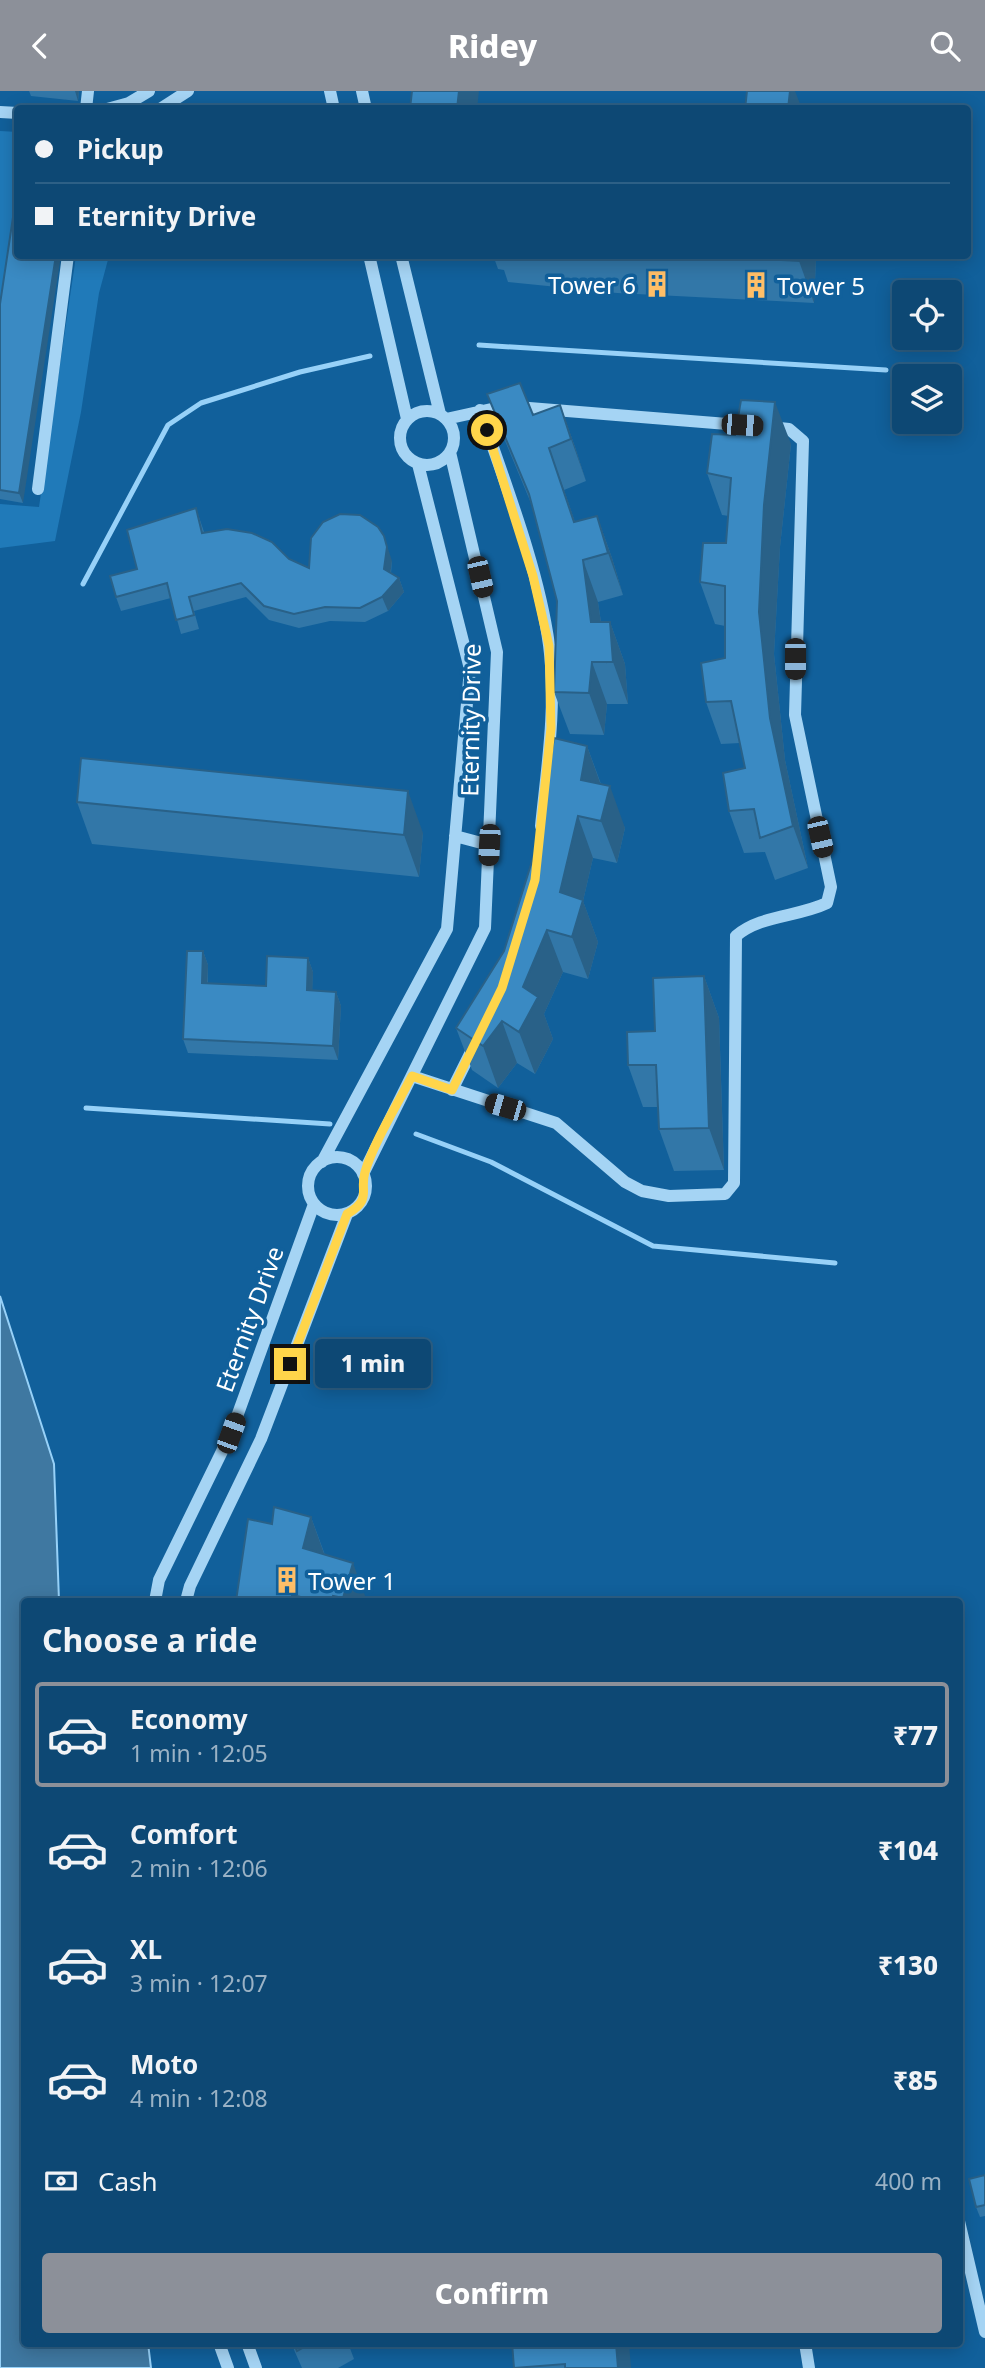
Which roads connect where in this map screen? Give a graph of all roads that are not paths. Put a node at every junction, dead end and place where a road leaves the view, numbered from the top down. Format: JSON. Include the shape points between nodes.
{"nodes":[{"id":1,"x":149,"y":91,"type":"edge"},
{"id":2,"x":188,"y":91,"type":"edge"},
{"id":3,"x":122,"y":105,"type":"edge"},
{"id":4,"x":166,"y":105,"type":"edge"},
{"id":5,"x":67,"y":259,"type":"edge"},
{"id":6,"x":370,"y":259,"type":"edge"},
{"id":7,"x":402,"y":259,"type":"edge"},
{"id":8,"x":480,"y":410,"type":"junction"},
{"id":9,"x":443,"y":416,"type":"junction"},
{"id":10,"x":407,"y":419,"type":"junction"},
{"id":11,"x":450,"y":453,"type":"junction"},
{"id":12,"x":418,"y":464,"type":"junction"},
{"id":13,"x":38,"y":489,"type":"dead end"},
{"id":14,"x":455,"y":835,"type":"junction"},
{"id":15,"x":540,"y":838,"type":"edge"},
{"id":16,"x":489,"y":845,"type":"junction"},
{"id":17,"x":480,"y":1033,"type":"edge"},
{"id":18,"x":412,"y":1076,"type":"junction"},
{"id":19,"x":452,"y":1090,"type":"junction"},
{"id":20,"x":322,"y":1162,"type":"junction"},
{"id":21,"x":363,"y":1174,"type":"junction"},
{"id":22,"x":314,"y":1204,"type":"junction"},
{"id":23,"x":347,"y":1214,"type":"junction"},
{"id":24,"x":156,"y":1598,"type":"edge"},
{"id":25,"x":187,"y":1598,"type":"edge"},
{"id":26,"x":963,"y":2238,"type":"edge"},
{"id":27,"x":985,"y":2332,"type":"edge"},
{"id":28,"x":220,"y":2347,"type":"edge"},
{"id":29,"x":248,"y":2347,"type":"edge"},
{"id":30,"x":806,"y":2347,"type":"edge"},
{"id":31,"x":228,"y":2368,"type":"edge"},
{"id":32,"x":256,"y":2368,"type":"edge"},
{"id":33,"x":809,"y":2368,"type":"edge"}],
"edges":[{"from":1,"to":3,"type":"street"},
{"from":2,"to":4,"type":"street"},
{"from":5,"to":13,"type":"street"},
{"from":6,"to":10,"type":"street","name":"Eternity Drive"},
{"from":7,"to":9,"type":"street","name":"Eternity Drive"},
{"from":8,"to":9,"type":"street"},
{"from":8,"to":15,"type":"street","via":[[533,576],[549,646],[551,728]]},
{"from":8,"to":19,"type":"street","via":[[505,406],[574,410],[789,429],[803,441],[795,715],[831,887],[827,902],[812,910],[748,926],[736,936],[736,1156],[734,1183],[725,1194],[669,1196],[642,1191],[556,1123]]},
{"from":9,"to":10,"type":"street","via":[[422,411]]},
{"from":9,"to":11,"type":"street","name":"Eternity Drive","via":[[454,435]]},
{"from":10,"to":12,"type":"street","name":"Eternity Drive","via":[[401,444]]},
{"from":11,"to":12,"type":"street","via":[[436,464]]},
{"from":11,"to":16,"type":"street","name":"Eternity Drive","via":[[497,652]]},
{"from":12,"to":14,"type":"street","name":"Eternity Drive","via":[[470,669]]},
{"from":14,"to":16,"type":"street"},
{"from":14,"to":20,"type":"street","name":"Eternity Drive","via":[[447,929]]},
{"from":16,"to":18,"type":"street","name":"Eternity Drive","via":[[485,928]]},
{"from":17,"to":19,"type":"street"},
{"from":18,"to":19,"type":"street"},
{"from":18,"to":21,"type":"street","name":"Eternity Drive"},
{"from":20,"to":21,"type":"street","via":[[340,1157],[350,1160]]},
{"from":20,"to":22,"type":"street","name":"Eternity Drive","via":[[308,1186]]},
{"from":21,"to":23,"type":"street","name":"Eternity Drive","via":[[365,1193],[356,1209]]},
{"from":22,"to":23,"type":"street","via":[[329,1215]]},
{"from":22,"to":24,"type":"street","name":"Eternity Drive","via":[[231,1433],[159,1580]]},
{"from":23,"to":25,"type":"street","name":"Eternity Drive","via":[[261,1440]]},
{"from":26,"to":27,"type":"street"},
{"from":28,"to":31,"type":"street"},
{"from":29,"to":32,"type":"street"},
{"from":30,"to":33,"type":"street"}]}
